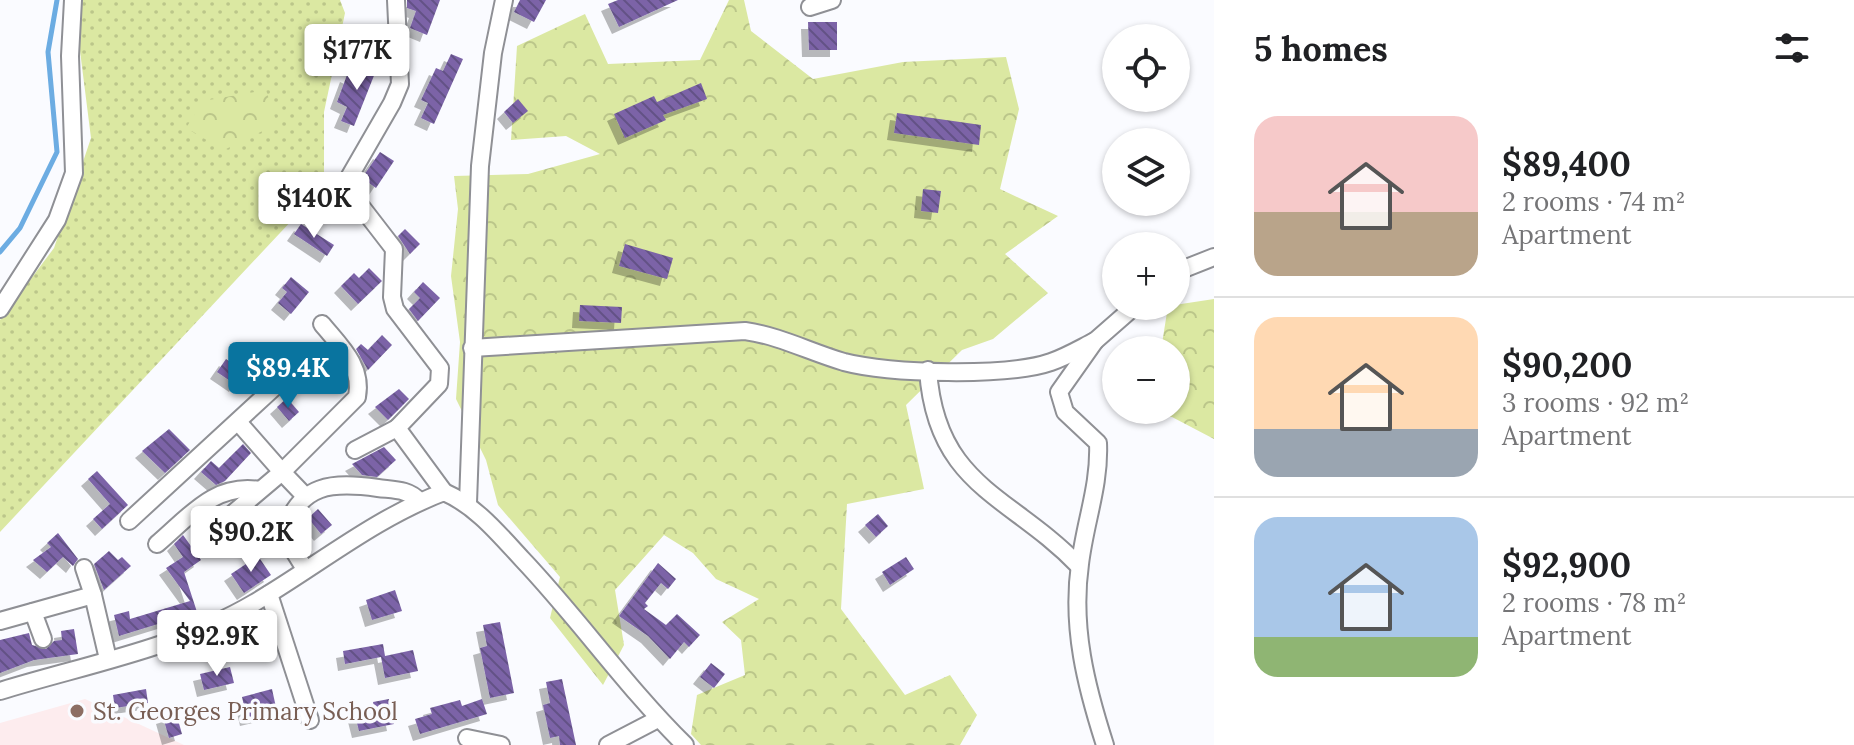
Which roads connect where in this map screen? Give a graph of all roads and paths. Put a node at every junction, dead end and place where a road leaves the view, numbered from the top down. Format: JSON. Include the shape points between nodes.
{"nodes":[{"id":1,"x":73,"y":0,"type":"edge"},
{"id":2,"x":396,"y":0,"type":"edge"},
{"id":3,"x":504,"y":0,"type":"edge"},
{"id":4,"x":832,"y":0,"type":"edge"},
{"id":5,"x":810,"y":7,"type":"dead end"},
{"id":6,"x":1214,"y":257,"type":"edge"},
{"id":7,"x":1190,"y":266,"type":"edge"},
{"id":8,"x":0,"y":309,"type":"edge"},
{"id":9,"x":1119,"y":320,"type":"edge"},
{"id":10,"x":322,"y":324,"type":"dead end"},
{"id":11,"x":1095,"y":341,"type":"junction"},
{"id":12,"x":472,"y":348,"type":"junction"},
{"id":13,"x":928,"y":370,"type":"junction"},
{"id":14,"x":280,"y":382,"type":"dead end"},
{"id":15,"x":239,"y":423,"type":"junction"},
{"id":16,"x":397,"y":428,"type":"junction"},
{"id":17,"x":355,"y":450,"type":"dead end"},
{"id":18,"x":282,"y":472,"type":"junction"},
{"id":19,"x":259,"y":490,"type":"junction"},
{"id":20,"x":444,"y":492,"type":"junction"},
{"id":21,"x":305,"y":496,"type":"junction"},
{"id":22,"x":419,"y":501,"type":"junction"},
{"id":23,"x":468,"y":503,"type":"junction"},
{"id":24,"x":129,"y":521,"type":"dead end"},
{"id":25,"x":205,"y":537,"type":"dead end"},
{"id":26,"x":157,"y":544,"type":"dead end"},
{"id":27,"x":1079,"y":566,"type":"junction"},
{"id":28,"x":84,"y":568,"type":"dead end"},
{"id":29,"x":305,"y":569,"type":"junction"},
{"id":30,"x":269,"y":594,"type":"junction"},
{"id":31,"x":93,"y":595,"type":"junction"},
{"id":32,"x":33,"y":612,"type":"junction"},
{"id":33,"x":0,"y":621,"type":"edge"},
{"id":34,"x":43,"y":639,"type":"dead end"},
{"id":35,"x":108,"y":659,"type":"junction"},
{"id":36,"x":0,"y":691,"type":"edge"},
{"id":37,"x":658,"y":719,"type":"junction"},
{"id":38,"x":310,"y":720,"type":"dead end"},
{"id":39,"x":467,"y":738,"type":"dead end"},
{"id":40,"x":501,"y":745,"type":"edge"},
{"id":41,"x":608,"y":745,"type":"edge"},
{"id":42,"x":685,"y":745,"type":"edge"},
{"id":43,"x":1105,"y":745,"type":"edge"}],
"edges":[{"from":1,"to":8,"type":"street","via":[[74,173],[57,220]]},
{"from":2,"to":16,"type":"street","via":[[400,84],[347,181],[394,249],[395,309],[440,368],[439,384]]},
{"from":3,"to":12,"type":"street","via":[[480,166]]},
{"from":4,"to":5,"type":"street"},
{"from":6,"to":7,"type":"street"},
{"from":9,"to":11,"type":"street"},
{"from":10,"to":18,"type":"street","via":[[352,360],[357,397]]},
{"from":11,"to":13,"type":"street","via":[[1034,366]]},
{"from":11,"to":27,"type":"street","via":[[1059,392],[1065,412],[1098,443],[1097,490]]},
{"from":12,"to":13,"type":"street","via":[[745,331],[770,334],[845,362]]},
{"from":12,"to":23,"type":"street"},
{"from":13,"to":27,"type":"street","via":[[936,417],[951,451],[977,486]]},
{"from":14,"to":15,"type":"street"},
{"from":15,"to":18,"type":"street"},
{"from":15,"to":24,"type":"street"},
{"from":16,"to":17,"type":"street"},
{"from":16,"to":20,"type":"street"},
{"from":18,"to":19,"type":"street"},
{"from":18,"to":21,"type":"street"},
{"from":19,"to":25,"type":"street"},
{"from":19,"to":26,"type":"street","via":[[238,487],[218,494]]},
{"from":20,"to":22,"type":"street"},
{"from":20,"to":23,"type":"street"},
{"from":21,"to":22,"type":"street","via":[[344,483],[407,492]]},
{"from":21,"to":29,"type":"street","via":[[284,535]]},
{"from":22,"to":29,"type":"street"},
{"from":23,"to":37,"type":"street","via":[[560,599]]},
{"from":27,"to":43,"type":"street","via":[[1079,642]]},
{"from":28,"to":31,"type":"street"},
{"from":29,"to":30,"type":"street"},
{"from":30,"to":35,"type":"street","via":[[203,628]]},
{"from":30,"to":38,"type":"street"},
{"from":31,"to":32,"type":"street"},
{"from":31,"to":35,"type":"street"},
{"from":32,"to":33,"type":"street"},
{"from":32,"to":34,"type":"street"},
{"from":35,"to":36,"type":"street"},
{"from":37,"to":41,"type":"street"},
{"from":37,"to":42,"type":"street"},
{"from":39,"to":40,"type":"street"}]}
